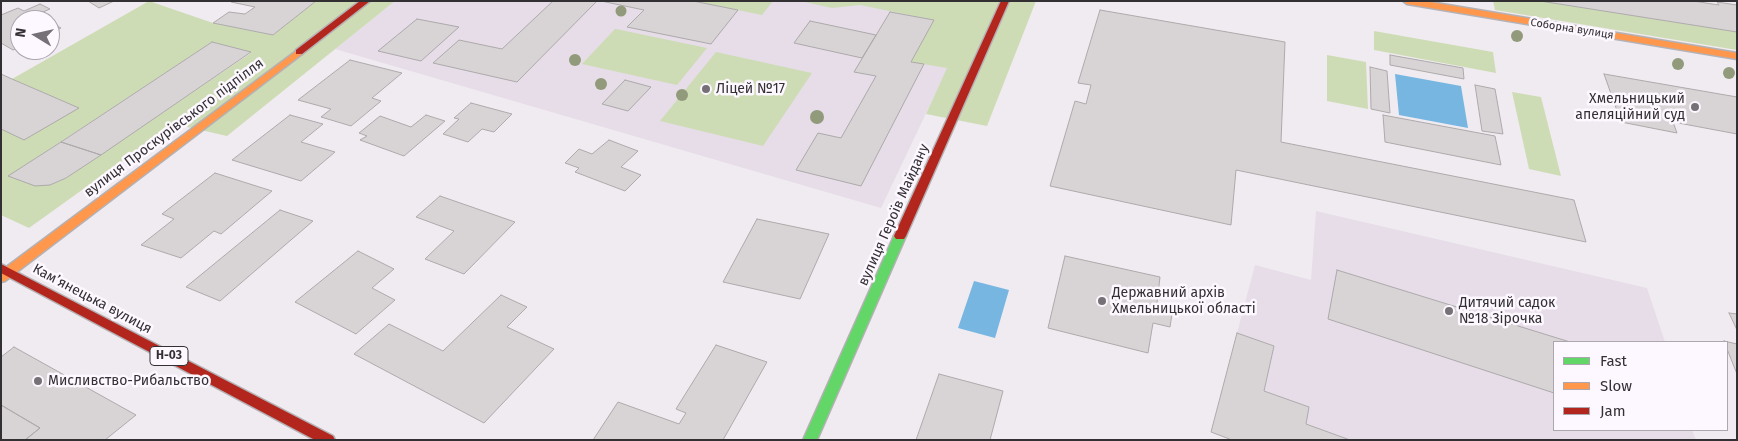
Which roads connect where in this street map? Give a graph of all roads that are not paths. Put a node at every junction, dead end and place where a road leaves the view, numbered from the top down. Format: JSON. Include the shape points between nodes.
{"nodes":[{"id":1,"x":366,"y":1,"type":"edge"},
{"id":2,"x":1005,"y":1,"type":"edge"},
{"id":3,"x":1407,"y":1,"type":"edge"},
{"id":4,"x":1737,"y":56,"type":"edge"},
{"id":5,"x":4,"y":273,"type":"edge"},
{"id":6,"x":328,"y":440,"type":"edge"},
{"id":7,"x":810,"y":440,"type":"edge"}],
"edges":[{"from":1,"to":5,"type":"street","name":"вулиця Проскурівського підпілля"},
{"from":2,"to":7,"type":"street","name":"вулиця Героїв Майдану"},
{"from":3,"to":4,"type":"street","name":"Соборна вулиця"},
{"from":5,"to":6,"type":"street","name":"Камʼянецька вулиця","number":"Н-03"}]}
